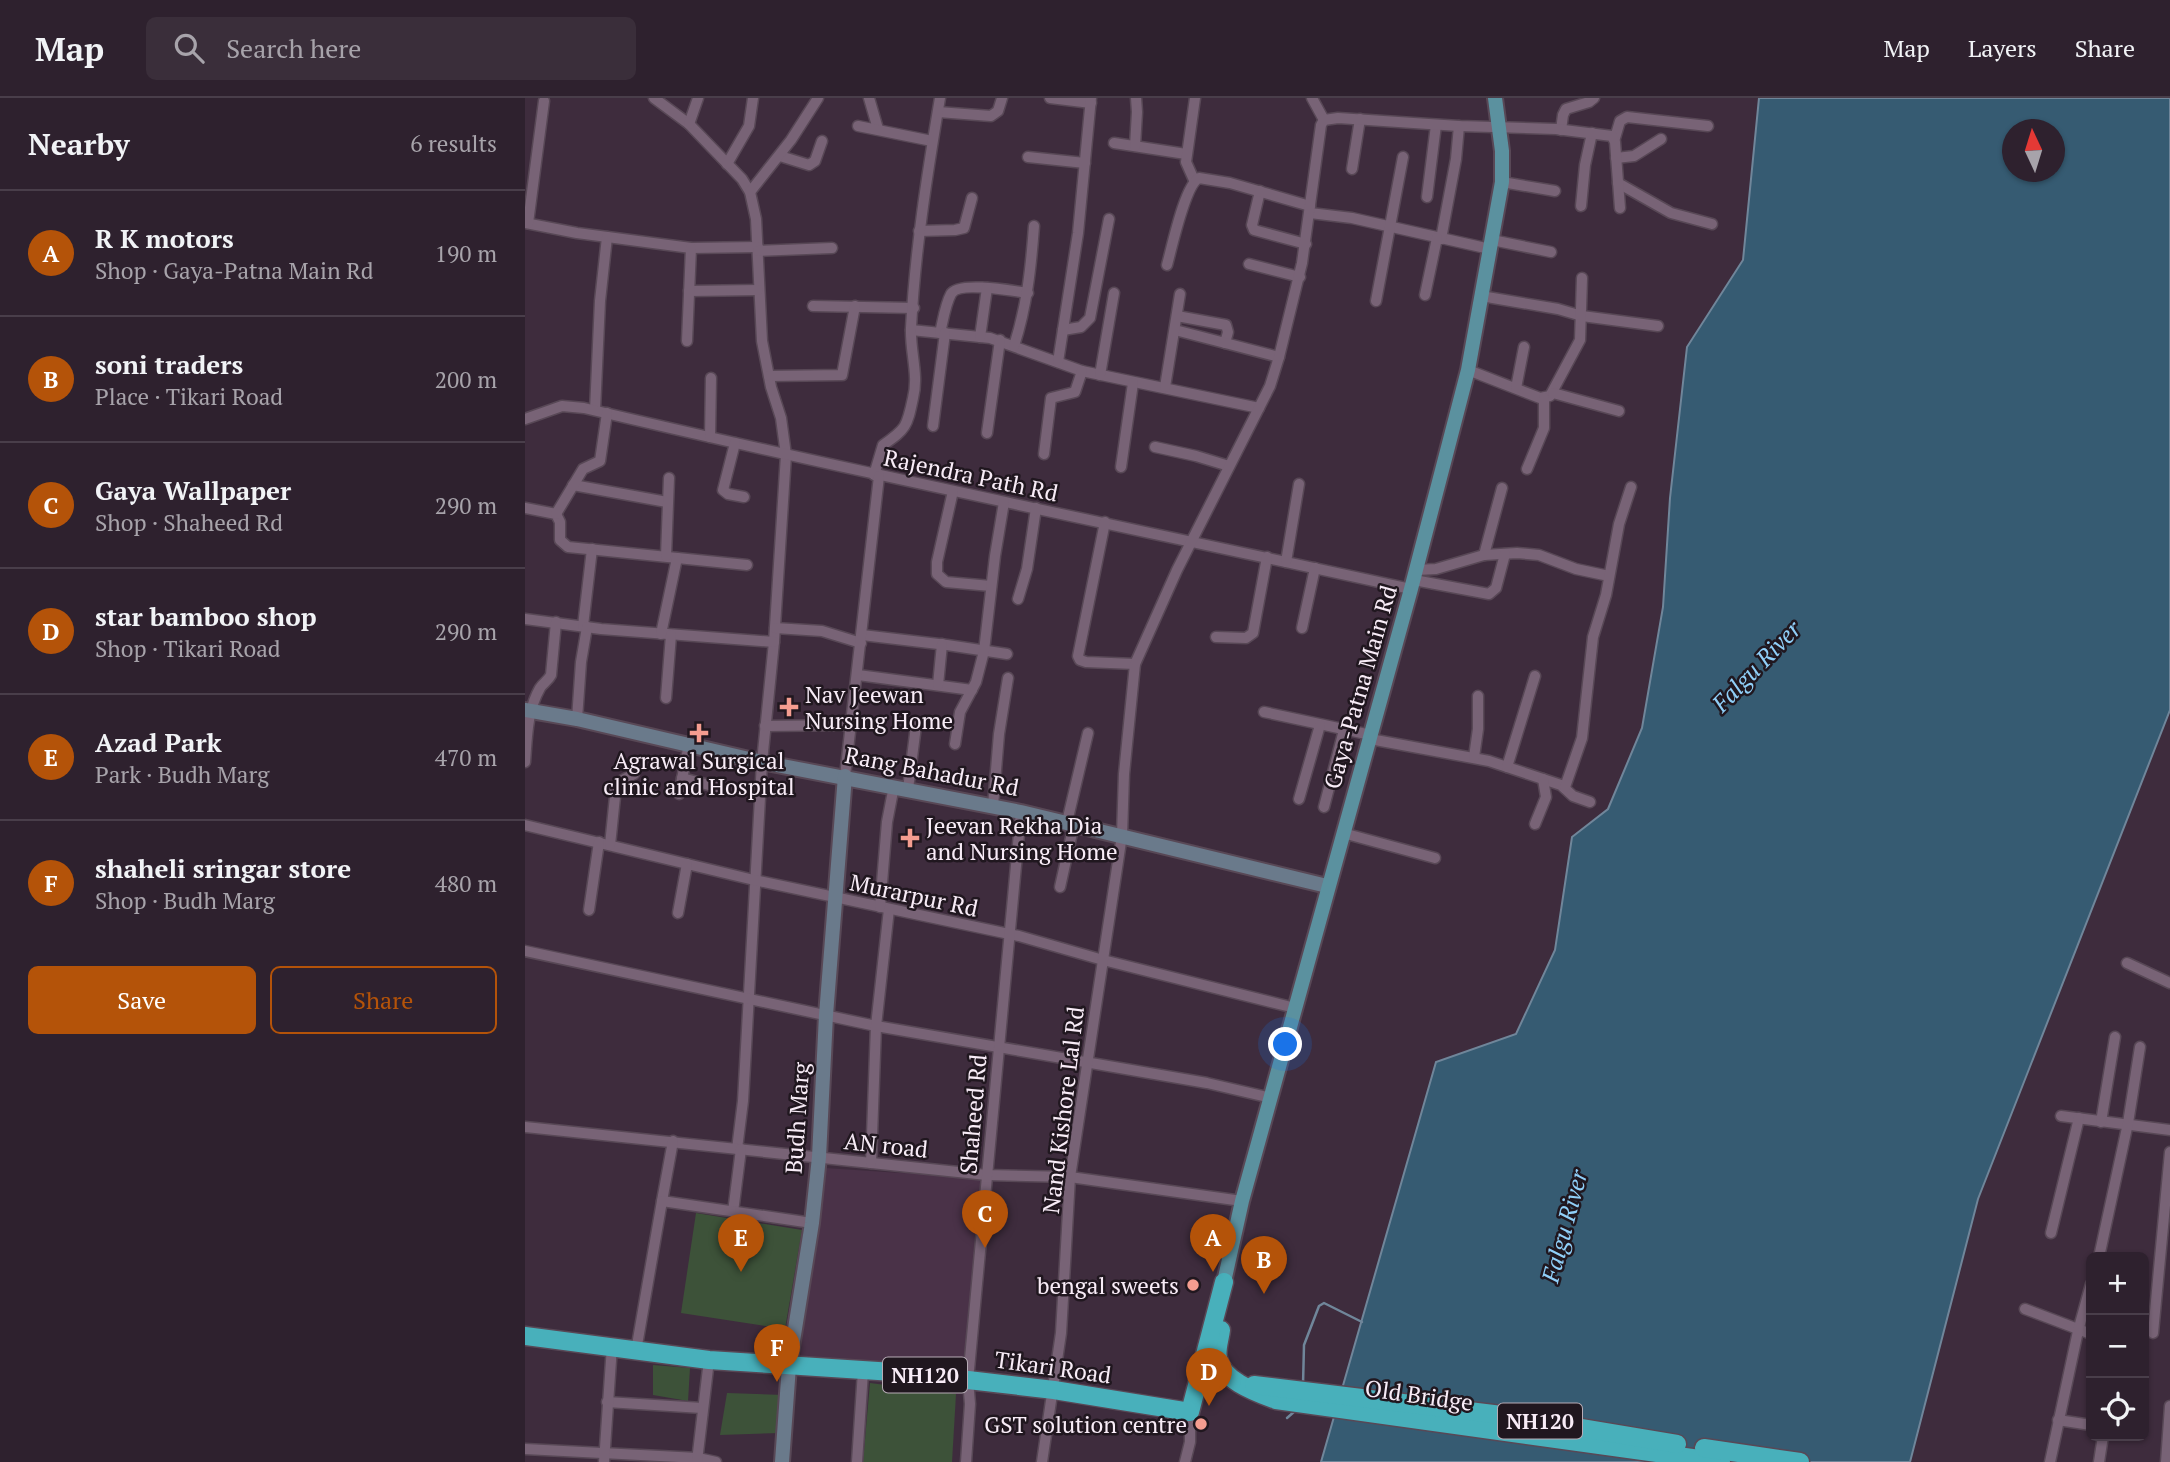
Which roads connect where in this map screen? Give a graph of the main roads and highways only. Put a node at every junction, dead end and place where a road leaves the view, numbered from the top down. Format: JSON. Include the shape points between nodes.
{"nodes":[{"id":1,"x":1495,"y":98,"type":"edge"},
{"id":2,"x":1224,"y":1282,"type":"junction"},
{"id":3,"x":525,"y":1336,"type":"edge"},
{"id":4,"x":1277,"y":1394,"type":"junction"},
{"id":5,"x":1721,"y":1462,"type":"edge"},
{"id":6,"x":1800,"y":1462,"type":"edge"}],
"edges":[{"from":1,"to":2,"type":"main road","name":"Gaya-Patna Main Rd","via":[[1502,182],[1468,370],[1242,1201]]},
{"from":2,"to":3,"type":"highway","name":"Tikari Road","number":"NH120","via":[[1190,1412],[968,1380],[709,1360]]},
{"from":2,"to":4,"type":"highway","via":[[1218,1357],[1225,1372],[1243,1384]]},
{"from":4,"to":5,"type":"highway","name":"Old Bridge","number":"NH120"},
{"from":4,"to":6,"type":"highway","number":"NH120","via":[[1510,1416]]}]}
